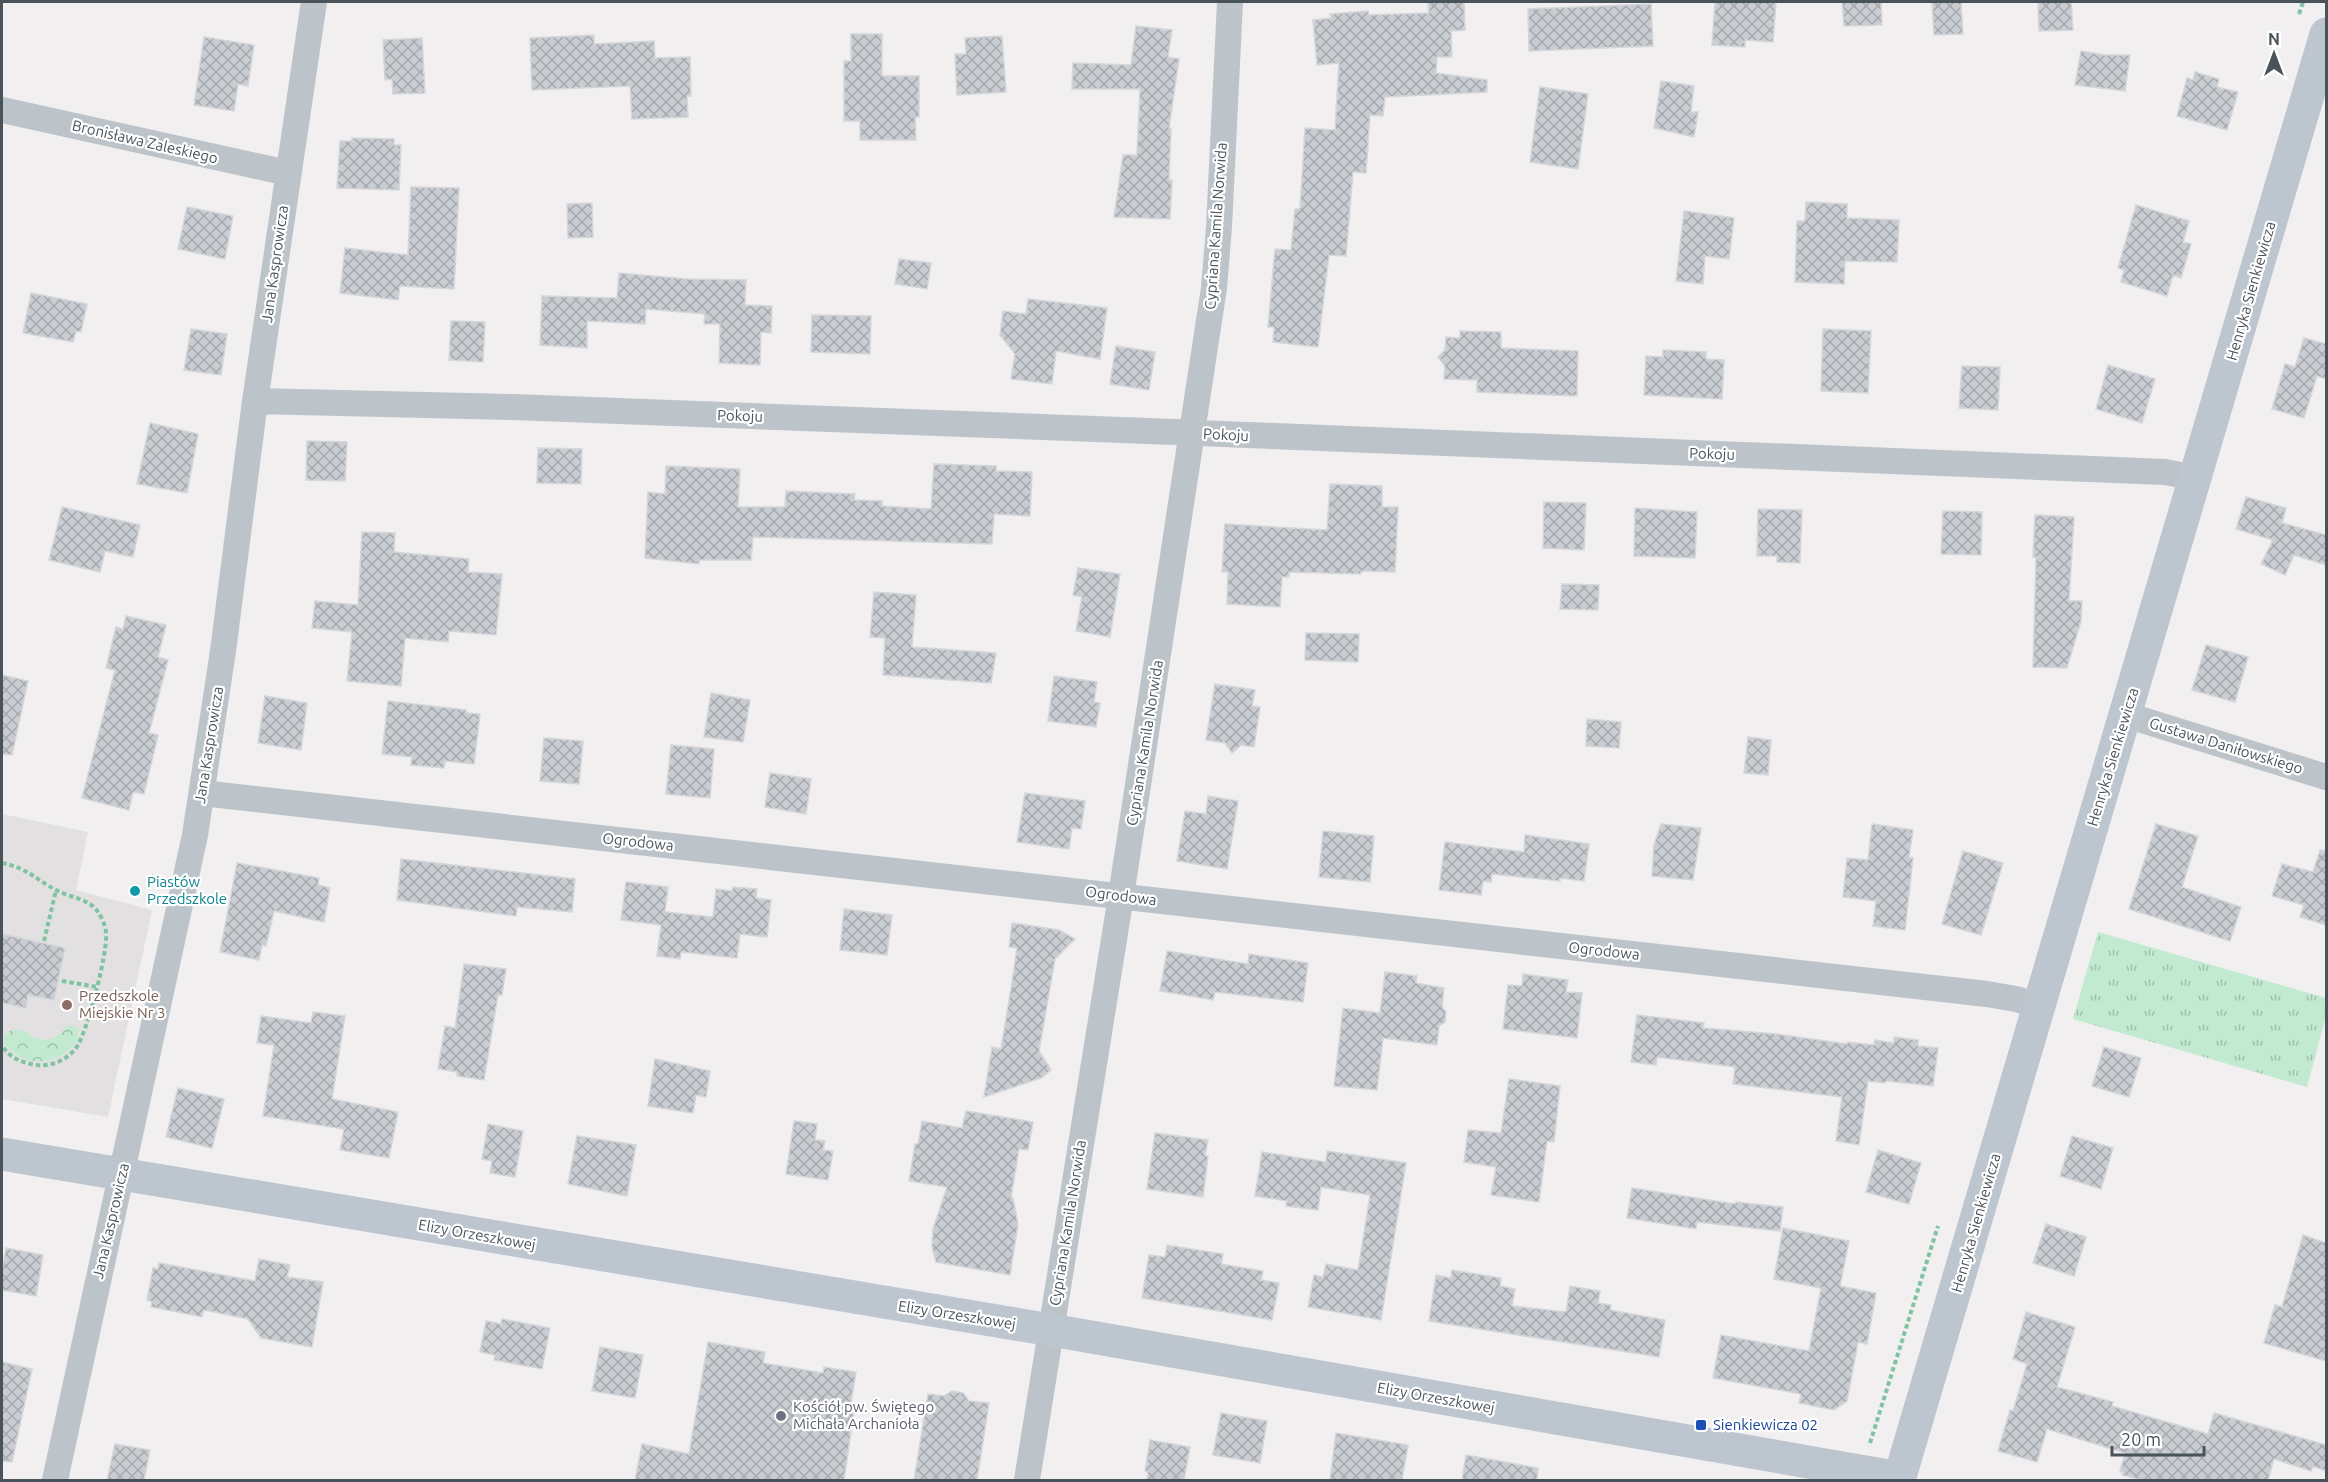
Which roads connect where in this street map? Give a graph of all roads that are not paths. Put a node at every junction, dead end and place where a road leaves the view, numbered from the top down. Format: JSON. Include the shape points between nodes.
{"nodes":[{"id":1,"x":314,"y":2,"type":"edge"},
{"id":2,"x":1230,"y":2,"type":"edge"},
{"id":3,"x":2326,"y":34,"type":"edge"},
{"id":4,"x":2,"y":110,"type":"edge"},
{"id":5,"x":288,"y":174,"type":"junction"},
{"id":6,"x":255,"y":401,"type":"junction"},
{"id":7,"x":1193,"y":433,"type":"junction"},
{"id":8,"x":2196,"y":478,"type":"junction"},
{"id":9,"x":2126,"y":715,"type":"junction"},
{"id":10,"x":2326,"y":777,"type":"edge"},
{"id":11,"x":202,"y":793,"type":"junction"},
{"id":12,"x":1121,"y":896,"type":"junction"},
{"id":13,"x":2040,"y":1006,"type":"junction"},
{"id":14,"x":2,"y":1154,"type":"edge"},
{"id":15,"x":122,"y":1175,"type":"junction"},
{"id":16,"x":1050,"y":1330,"type":"junction"},
{"id":17,"x":55,"y":1480,"type":"edge"},
{"id":18,"x":1027,"y":1480,"type":"edge"},
{"id":19,"x":1903,"y":1480,"type":"edge"}],
"edges":[{"from":1,"to":5,"type":"street","name":"Jana Kasprowicza"},
{"from":2,"to":7,"type":"street","name":"Cypriana Kamila Norwida","via":[[1216,265]]},
{"from":3,"to":8,"type":"street","name":"Henryka Sienkiewicza"},
{"from":4,"to":5,"type":"street","name":"Bronisława Zaleskiego"},
{"from":5,"to":6,"type":"street","name":"Jana Kasprowicza"},
{"from":6,"to":7,"type":"street","name":"Pokoju"},
{"from":6,"to":11,"type":"street","name":"Jana Kasprowicza"},
{"from":7,"to":8,"type":"street","name":"Pokoju","via":[[2165,472]]},
{"from":7,"to":12,"type":"street","name":"Cypriana Kamila Norwida"},
{"from":8,"to":9,"type":"street","name":"Henryka Sienkiewicza"},
{"from":9,"to":10,"type":"street","name":"Gustawa Daniłowskiego"},
{"from":9,"to":13,"type":"street","name":"Henryka Sienkiewicza"},
{"from":11,"to":12,"type":"street","name":"Ogrodowa"},
{"from":11,"to":15,"type":"street","name":"Jana Kasprowicza"},
{"from":12,"to":13,"type":"street","name":"Ogrodowa","via":[[1987,994]]},
{"from":12,"to":16,"type":"street","name":"Cypriana Kamila Norwida"},
{"from":13,"to":19,"type":"street","name":"Henryka Sienkiewicza"},
{"from":14,"to":15,"type":"street","name":"Elizy Orzeszkowej"},
{"from":15,"to":16,"type":"street","name":"Elizy Orzeszkowej"},
{"from":15,"to":17,"type":"street","name":"Jana Kasprowicza"},
{"from":16,"to":18,"type":"street","name":"Cypriana Kamila Norwida"},
{"from":16,"to":19,"type":"street","name":"Elizy Orzeszkowej"}]}
